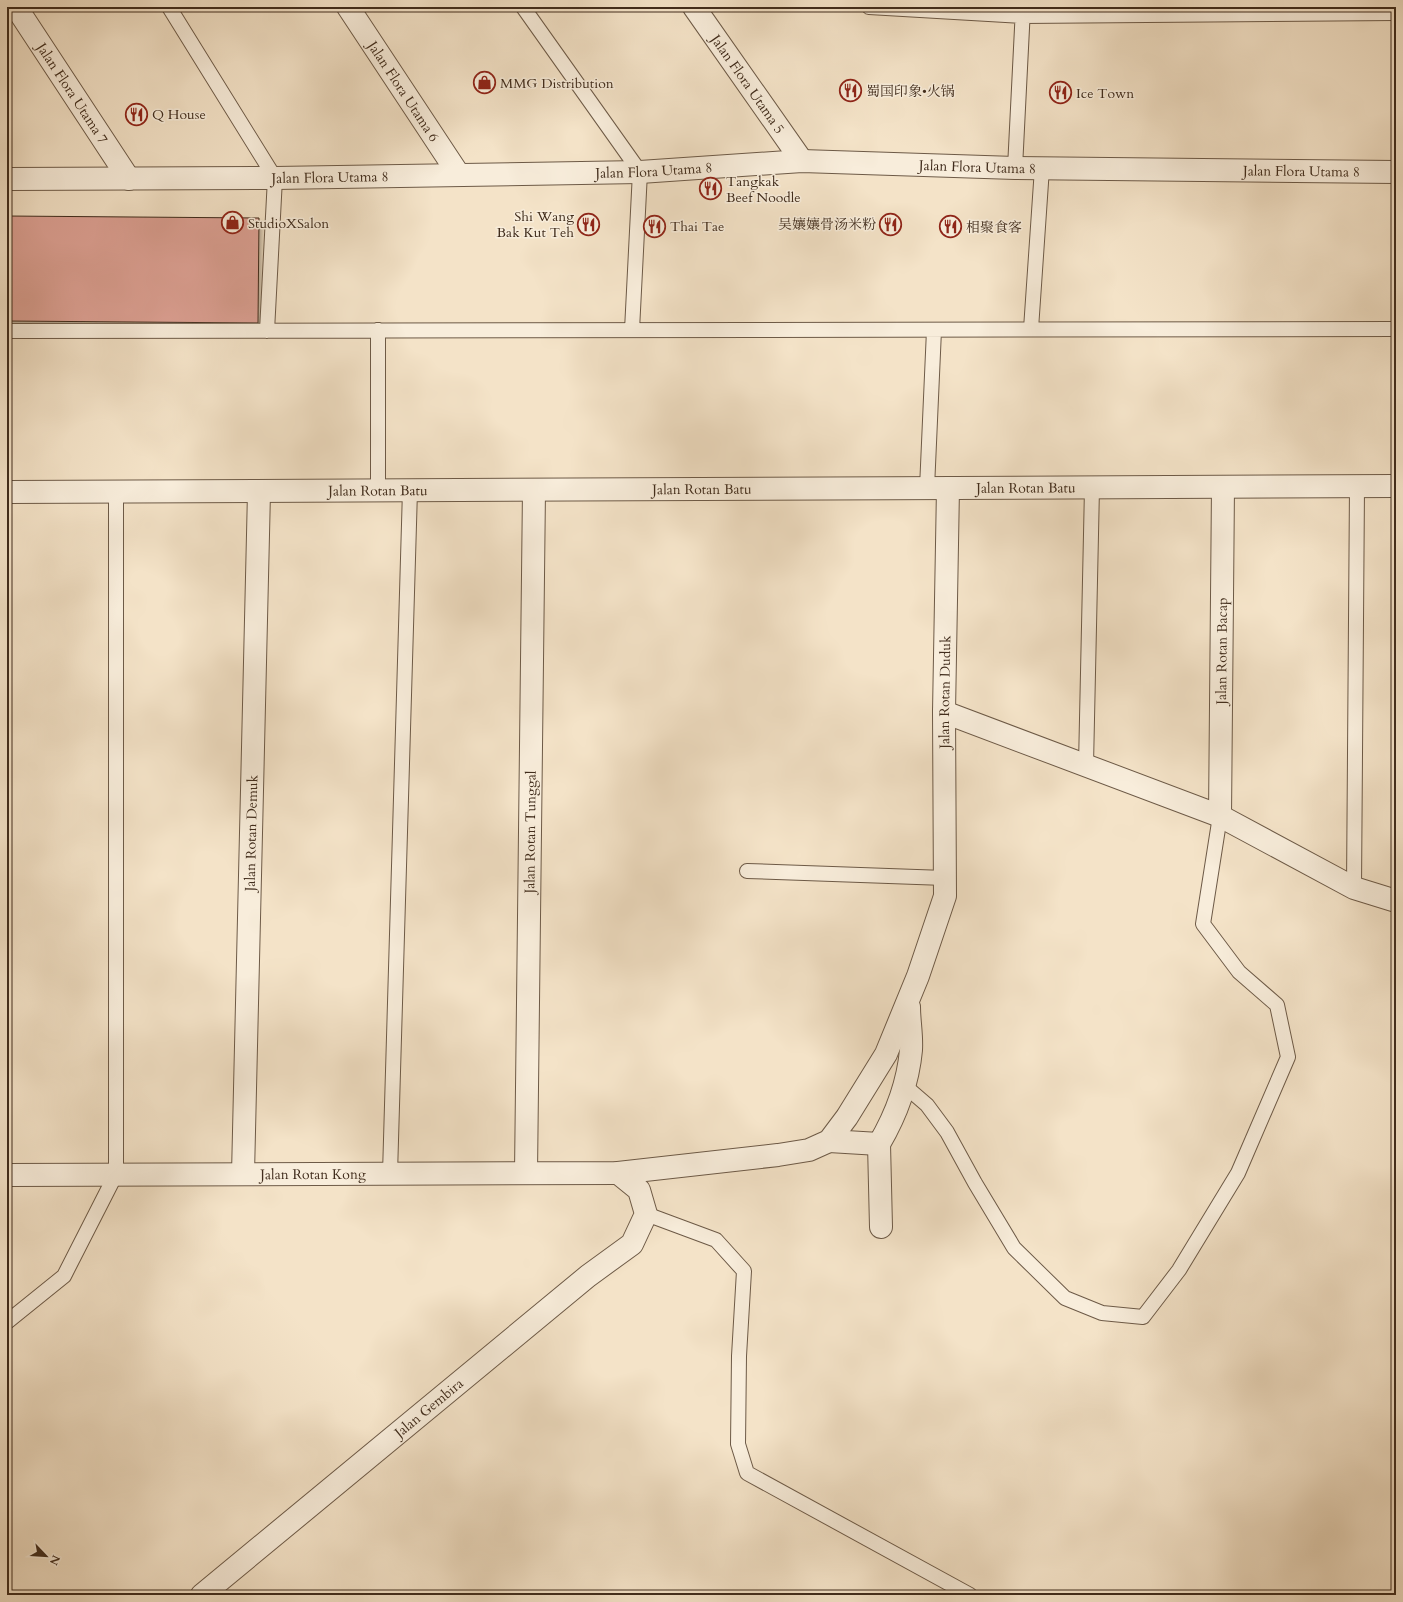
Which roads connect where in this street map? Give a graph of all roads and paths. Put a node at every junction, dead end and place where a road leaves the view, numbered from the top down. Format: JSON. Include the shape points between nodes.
{"nodes":[{"id":1,"x":16,"y":7,"type":"edge"},
{"id":2,"x":169,"y":7,"type":"edge"},
{"id":3,"x":348,"y":7,"type":"edge"},
{"id":4,"x":523,"y":7,"type":"edge"},
{"id":5,"x":694,"y":7,"type":"edge"},
{"id":6,"x":869,"y":7,"type":"edge"},
{"id":7,"x":1022,"y":12,"type":"edge"},
{"id":8,"x":1396,"y":13,"type":"edge"},
{"id":9,"x":802,"y":161,"type":"junction"},
{"id":10,"x":1015,"y":168,"type":"junction"},
{"id":11,"x":1042,"y":168,"type":"junction"},
{"id":12,"x":640,"y":172,"type":"junction"},
{"id":13,"x":1396,"y":172,"type":"edge"},
{"id":14,"x":459,"y":175,"type":"junction"},
{"id":15,"x":275,"y":178,"type":"junction"},
{"id":16,"x":7,"y":179,"type":"edge"},
{"id":17,"x":129,"y":179,"type":"junction"},
{"id":18,"x":1396,"y":328,"type":"edge"},
{"id":19,"x":378,"y":330,"type":"junction"},
{"id":20,"x":632,"y":330,"type":"junction"},
{"id":21,"x":934,"y":330,"type":"junction"},
{"id":22,"x":1032,"y":330,"type":"junction"},
{"id":23,"x":7,"y":331,"type":"edge"},
{"id":24,"x":267,"y":331,"type":"junction"},
{"id":25,"x":1396,"y":486,"type":"edge"},
{"id":26,"x":1223,"y":487,"type":"junction"},
{"id":27,"x":1357,"y":487,"type":"junction"},
{"id":28,"x":937,"y":488,"type":"junction"},
{"id":29,"x":1092,"y":488,"type":"junction"},
{"id":30,"x":410,"y":490,"type":"junction"},
{"id":31,"x":534,"y":490,"type":"junction"},
{"id":32,"x":378,"y":491,"type":"junction"},
{"id":33,"x":7,"y":492,"type":"edge"},
{"id":34,"x":116,"y":492,"type":"junction"},
{"id":35,"x":259,"y":492,"type":"junction"},
{"id":36,"x":944,"y":712,"type":"junction"},
{"id":37,"x":1086,"y":765,"type":"junction"},
{"id":38,"x":1220,"y":816,"type":"junction"},
{"id":39,"x":748,"y":870,"type":"dead end"},
{"id":40,"x":945,"y":887,"type":"junction"},
{"id":41,"x":1354,"y":888,"type":"junction"},
{"id":42,"x":1396,"y":901,"type":"edge"},
{"id":43,"x":908,"y":999,"type":"junction"},
{"id":44,"x":905,"y":1086,"type":"junction"},
{"id":45,"x":829,"y":1141,"type":"junction"},
{"id":46,"x":879,"y":1144,"type":"junction"},
{"id":47,"x":526,"y":1173,"type":"junction"},
{"id":48,"x":618,"y":1173,"type":"junction"},
{"id":49,"x":116,"y":1174,"type":"junction"},
{"id":50,"x":243,"y":1174,"type":"junction"},
{"id":51,"x":390,"y":1174,"type":"junction"},
{"id":52,"x":7,"y":1175,"type":"edge"},
{"id":53,"x":646,"y":1214,"type":"junction"},
{"id":54,"x":881,"y":1227,"type":"dead end"},
{"id":55,"x":7,"y":1322,"type":"edge"},
{"id":56,"x":202,"y":1595,"type":"edge"},
{"id":57,"x":970,"y":1595,"type":"edge"}],
"edges":[{"from":1,"to":17,"type":"street","name":"Jalan Flora Utama 7"},
{"from":2,"to":15,"type":"lane"},
{"from":3,"to":14,"type":"street","name":"Jalan Flora Utama 6"},
{"from":4,"to":12,"type":"lane"},
{"from":5,"to":9,"type":"street","name":"Jalan Flora Utama 5"},
{"from":6,"to":7,"type":"lane"},
{"from":7,"to":8,"type":"lane"},
{"from":7,"to":10,"type":"lane"},
{"from":9,"to":10,"type":"street","name":"Jalan Flora Utama 8"},
{"from":9,"to":12,"type":"street","name":"Jalan Flora Utama 8"},
{"from":10,"to":11,"type":"street","name":"Jalan Flora Utama 8"},
{"from":11,"to":13,"type":"street","name":"Jalan Flora Utama 8"},
{"from":11,"to":22,"type":"lane"},
{"from":12,"to":14,"type":"street","name":"Jalan Flora Utama 8"},
{"from":12,"to":20,"type":"lane"},
{"from":14,"to":15,"type":"street","name":"Jalan Flora Utama 8"},
{"from":15,"to":17,"type":"street","name":"Jalan Flora Utama 8"},
{"from":15,"to":24,"type":"lane"},
{"from":16,"to":17,"type":"street","name":"Jalan Flora Utama 8"},
{"from":18,"to":22,"type":"lane"},
{"from":19,"to":20,"type":"lane"},
{"from":19,"to":24,"type":"lane"},
{"from":19,"to":32,"type":"lane"},
{"from":20,"to":21,"type":"lane"},
{"from":21,"to":22,"type":"lane"},
{"from":21,"to":28,"type":"lane"},
{"from":23,"to":24,"type":"lane"},
{"from":25,"to":27,"type":"street","name":"Jalan Rotan Batu"},
{"from":26,"to":27,"type":"street","name":"Jalan Rotan Batu"},
{"from":26,"to":29,"type":"street","name":"Jalan Rotan Batu"},
{"from":26,"to":38,"type":"street","name":"Jalan Rotan Bacap"},
{"from":27,"to":41,"type":"lane"},
{"from":28,"to":29,"type":"street","name":"Jalan Rotan Batu"},
{"from":28,"to":31,"type":"street","name":"Jalan Rotan Batu"},
{"from":28,"to":36,"type":"street","name":"Jalan Rotan Duduk"},
{"from":29,"to":37,"type":"lane"},
{"from":30,"to":31,"type":"street","name":"Jalan Rotan Batu"},
{"from":30,"to":32,"type":"street","name":"Jalan Rotan Batu"},
{"from":30,"to":51,"type":"lane"},
{"from":31,"to":47,"type":"street","name":"Jalan Rotan Tunggal"},
{"from":32,"to":35,"type":"street","name":"Jalan Rotan Batu"},
{"from":33,"to":34,"type":"street","name":"Jalan Rotan Batu"},
{"from":34,"to":35,"type":"street","name":"Jalan Rotan Batu"},
{"from":34,"to":49,"type":"lane"},
{"from":35,"to":50,"type":"street","name":"Jalan Rotan Demuk"},
{"from":36,"to":37,"type":"street"},
{"from":36,"to":40,"type":"street","name":"Jalan Rotan Duduk"},
{"from":37,"to":38,"type":"street"},
{"from":38,"to":41,"type":"street"},
{"from":38,"to":44,"type":"lane","via":[[1203,924],[1239,972],[1277,1005],[1288,1056],[1238,1172],[1179,1270],[1143,1317],[1102,1313],[1065,1298],[1014,1248],[947,1132],[927,1105]]},
{"from":39,"to":40,"type":"lane"},
{"from":40,"to":43,"type":"street","name":"Jalan Rotan Duduk","via":[[918,976]]},
{"from":41,"to":42,"type":"street"},
{"from":43,"to":44,"type":"street","via":[[911,1050]]},
{"from":43,"to":45,"type":"street","name":"Jalan Rotan Duduk","via":[[886,1054]]},
{"from":44,"to":46,"type":"street"},
{"from":45,"to":46,"type":"street"},
{"from":45,"to":48,"type":"street","name":"Jalan Rotan Kong","via":[[809,1150],[778,1155]]},
{"from":46,"to":54,"type":"street"},
{"from":47,"to":48,"type":"street","name":"Jalan Rotan Kong"},
{"from":47,"to":51,"type":"street","name":"Jalan Rotan Kong"},
{"from":48,"to":53,"type":"street","via":[[639,1190]]},
{"from":49,"to":50,"type":"street","name":"Jalan Rotan Kong"},
{"from":49,"to":52,"type":"street","name":"Jalan Rotan Kong"},
{"from":49,"to":55,"type":"lane","via":[[64,1276]]},
{"from":50,"to":51,"type":"street","name":"Jalan Rotan Kong"},
{"from":53,"to":56,"type":"street","name":"Jalan Gembira","via":[[632,1244],[582,1281]]},
{"from":53,"to":57,"type":"lane","via":[[716,1240],[744,1271],[739,1356],[738,1444],[747,1474]]}]}
